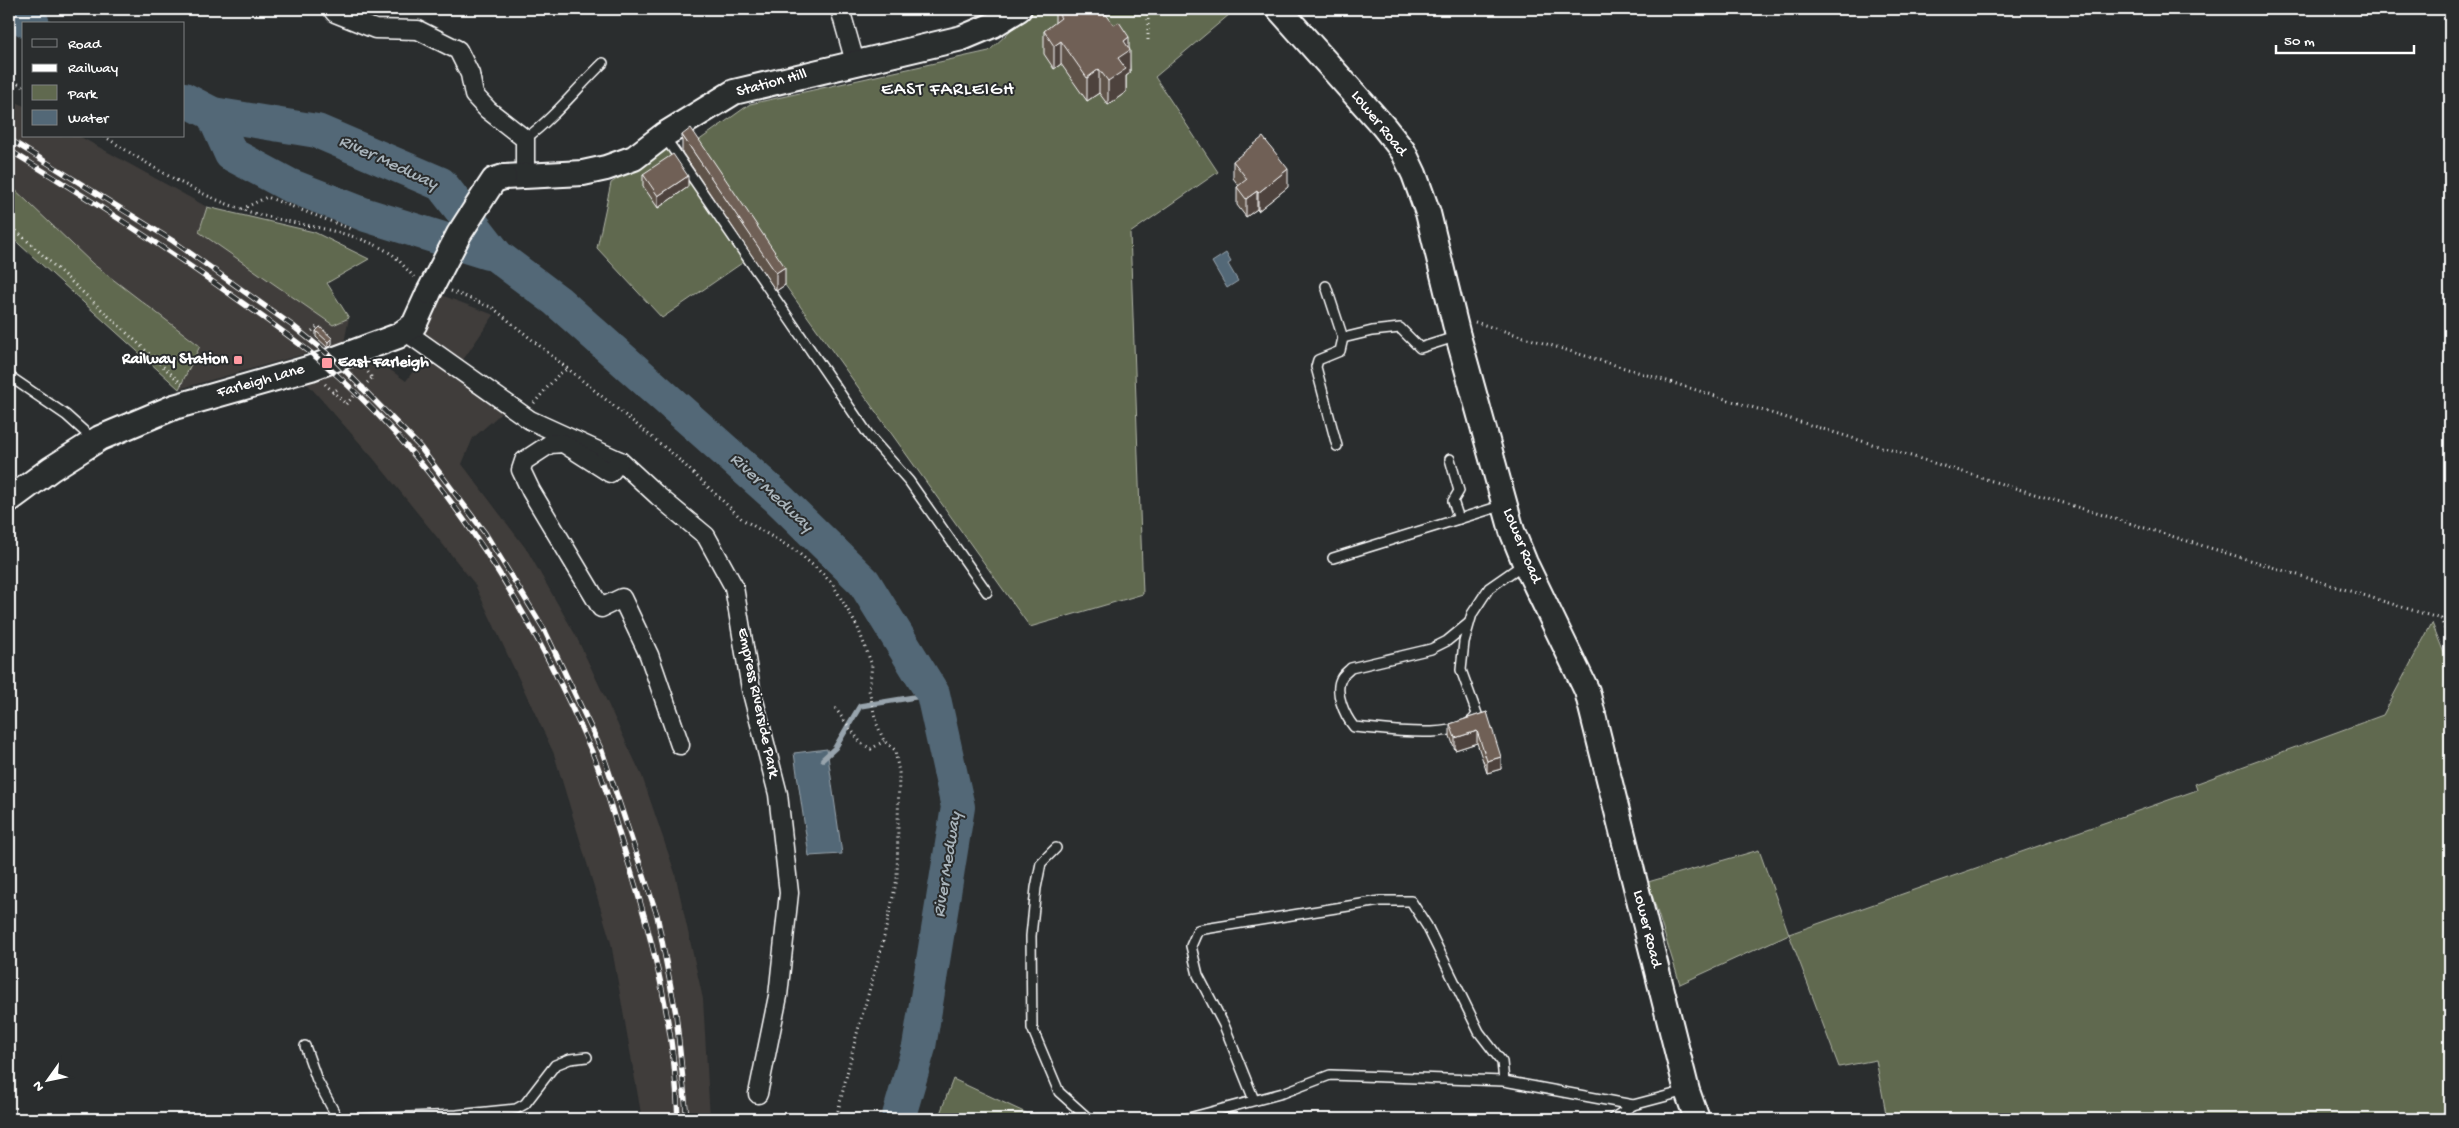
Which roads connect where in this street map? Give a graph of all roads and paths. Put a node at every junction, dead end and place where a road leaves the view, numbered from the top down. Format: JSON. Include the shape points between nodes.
{"nodes":[{"id":1,"x":332,"y":9,"type":"edge"},
{"id":2,"x":840,"y":9,"type":"edge"},
{"id":3,"x":1019,"y":9,"type":"edge"},
{"id":4,"x":1148,"y":9,"type":"edge"},
{"id":5,"x":1279,"y":9,"type":"edge"},
{"id":6,"x":1148,"y":42,"type":"dead end"},
{"id":7,"x":856,"y":62,"type":"junction"},
{"id":8,"x":603,"y":63,"type":"dead end"},
{"id":9,"x":9,"y":79,"type":"edge"},
{"id":10,"x":22,"y":86,"type":"edge"},
{"id":11,"x":664,"y":135,"type":"junction"},
{"id":12,"x":107,"y":138,"type":"edge"},
{"id":13,"x":525,"y":139,"type":"junction"},
{"id":14,"x":515,"y":175,"type":"junction"},
{"id":15,"x":242,"y":209,"type":"junction"},
{"id":16,"x":9,"y":224,"type":"edge"},
{"id":17,"x":351,"y":229,"type":"dead end"},
{"id":18,"x":1326,"y":286,"type":"dead end"},
{"id":19,"x":431,"y":287,"type":"junction"},
{"id":20,"x":1456,"y":326,"type":"junction"},
{"id":21,"x":312,"y":331,"type":"dead end"},
{"id":22,"x":326,"y":332,"type":"edge"},
{"id":23,"x":406,"y":332,"type":"junction"},
{"id":24,"x":1343,"y":338,"type":"junction"},
{"id":25,"x":566,"y":369,"type":"junction"},
{"id":26,"x":9,"y":376,"type":"edge"},
{"id":27,"x":372,"y":378,"type":"dead end"},
{"id":28,"x":339,"y":388,"type":"dead end"},
{"id":29,"x":200,"y":400,"type":"junction"},
{"id":30,"x":524,"y":415,"type":"junction"},
{"id":31,"x":95,"y":441,"type":"junction"},
{"id":32,"x":1337,"y":446,"type":"dead end"},
{"id":33,"x":1450,"y":459,"type":"dead end"},
{"id":34,"x":620,"y":461,"type":"junction"},
{"id":35,"x":9,"y":500,"type":"edge"},
{"id":36,"x":1504,"y":505,"type":"junction"},
{"id":37,"x":1459,"y":519,"type":"junction"},
{"id":38,"x":1333,"y":558,"type":"dead end"},
{"id":39,"x":1525,"y":563,"type":"junction"},
{"id":40,"x":987,"y":592,"type":"dead end"},
{"id":41,"x":1469,"y":623,"type":"junction"},
{"id":42,"x":2450,"y":642,"type":"edge"},
{"id":43,"x":834,"y":708,"type":"dead end"},
{"id":44,"x":884,"y":741,"type":"junction"},
{"id":45,"x":680,"y":745,"type":"dead end"},
{"id":46,"x":1056,"y":848,"type":"dead end"},
{"id":47,"x":305,"y":1046,"type":"dead end"},
{"id":48,"x":587,"y":1057,"type":"dead end"},
{"id":49,"x":1504,"y":1081,"type":"junction"},
{"id":50,"x":1686,"y":1091,"type":"junction"},
{"id":51,"x":758,"y":1094,"type":"dead end"},
{"id":52,"x":1254,"y":1100,"type":"junction"},
{"id":53,"x":1633,"y":1105,"type":"junction"},
{"id":54,"x":338,"y":1119,"type":"edge"},
{"id":55,"x":362,"y":1119,"type":"edge"},
{"id":56,"x":836,"y":1119,"type":"edge"},
{"id":57,"x":1089,"y":1119,"type":"edge"},
{"id":58,"x":1185,"y":1119,"type":"edge"},
{"id":59,"x":1612,"y":1119,"type":"edge"},
{"id":60,"x":1697,"y":1119,"type":"edge"}],
"edges":[{"from":1,"to":13,"type":"street","via":[[375,29],[418,30],[458,50],[470,74],[474,95]]},
{"from":2,"to":7,"type":"street"},
{"from":3,"to":7,"type":"main road","name":"Station Hill","via":[[962,38]]},
{"from":4,"to":6,"type":"path"},
{"from":5,"to":20,"type":"main road","name":"Lower Road","via":[[1403,151],[1428,213]]},
{"from":7,"to":11,"type":"main road","name":"Station Hill","via":[[734,92]]},
{"from":8,"to":13,"type":"lane","via":[[546,124]]},
{"from":9,"to":10,"type":"path"},
{"from":11,"to":14,"type":"main road","name":"Station Hill","via":[[634,158],[606,168],[583,173]]},
{"from":11,"to":40,"type":"lane","via":[[870,437],[909,482]]},
{"from":12,"to":15,"type":"path","via":[[146,164],[200,193]]},
{"from":13,"to":14,"type":"street"},
{"from":14,"to":19,"type":"main road","bridge":true,"via":[[494,180],[459,234]]},
{"from":15,"to":17,"type":"path","via":[[267,197]]},
{"from":15,"to":19,"type":"path","via":[[366,242],[392,255]]},
{"from":16,"to":29,"type":"path"},
{"from":18,"to":24,"type":"lane"},
{"from":19,"to":23,"type":"main road","via":[[414,325]]},
{"from":19,"to":25,"type":"path","via":[[493,308]]},
{"from":20,"to":24,"type":"lane","via":[[1420,348],[1400,328]]},
{"from":20,"to":36,"type":"main road","name":"Lower Road"},
{"from":20,"to":42,"type":"path","via":[[2441,619]]},
{"from":21,"to":22,"type":"path","via":[[318,326]]},
{"from":23,"to":29,"type":"main road","name":"Farleigh Lane","via":[[311,368]]},
{"from":23,"to":30,"type":"street","name":"Empress Riverside Park"},
{"from":24,"to":32,"type":"lane","via":[[1340,350],[1318,360],[1316,367]]},
{"from":25,"to":30,"type":"path"},
{"from":25,"to":44,"type":"path","via":[[674,455],[742,519],[796,552],[824,574],[847,607],[866,647],[872,665],[869,690]]},
{"from":26,"to":31,"type":"lane","via":[[66,415]]},
{"from":27,"to":28,"type":"path","bridge":true,"via":[[346,404],[332,393]]},
{"from":29,"to":31,"type":"main road","name":"Farleigh Lane","via":[[174,407]]},
{"from":30,"to":34,"type":"street","name":"Empress Riverside Park"},
{"from":31,"to":35,"type":"main road","name":"Farleigh Lane","via":[[51,468]]},
{"from":33,"to":37,"type":"lane","via":[[1459,491],[1453,501]]},
{"from":34,"to":45,"type":"street","via":[[610,473],[563,443],[550,444],[524,461],[521,470],[601,608],[622,598],[649,654]]},
{"from":34,"to":51,"type":"street","name":"Empress Riverside Park","via":[[706,536],[734,587],[751,688],[778,794],[789,893],[778,996]]},
{"from":36,"to":37,"type":"lane"},
{"from":36,"to":39,"type":"main road","name":"Lower Road"},
{"from":37,"to":38,"type":"lane"},
{"from":39,"to":41,"type":"lane","via":[[1489,588]]},
{"from":39,"to":50,"type":"main road","name":"Lower Road","via":[[1587,691]]},
{"from":41,"to":41,"type":"lane","via":[[1461,670],[1477,714],[1474,721],[1431,733],[1354,727],[1345,716],[1339,690],[1341,677],[1351,668],[1431,649]]},
{"from":43,"to":44,"type":"path","via":[[861,743],[871,749]]},
{"from":44,"to":56,"type":"path","via":[[895,750],[899,773],[897,879]]},
{"from":46,"to":57,"type":"lane","via":[[1041,863],[1036,888],[1031,936],[1032,1028],[1059,1092]]},
{"from":47,"to":54,"type":"lane","via":[[317,1080]]},
{"from":48,"to":55,"type":"lane","via":[[555,1065],[525,1104],[516,1109],[457,1116]]},
{"from":49,"to":52,"type":"lane","via":[[1330,1075]]},
{"from":49,"to":52,"type":"lane","via":[[1502,1062],[1479,1032],[1427,926],[1411,902],[1380,901],[1198,930],[1191,946],[1198,976],[1224,1025]]},
{"from":49,"to":53,"type":"lane"},
{"from":50,"to":53,"type":"lane"},
{"from":50,"to":60,"type":"main road","name":"Lower Road"},
{"from":52,"to":58,"type":"lane"},
{"from":53,"to":59,"type":"lane"}]}
